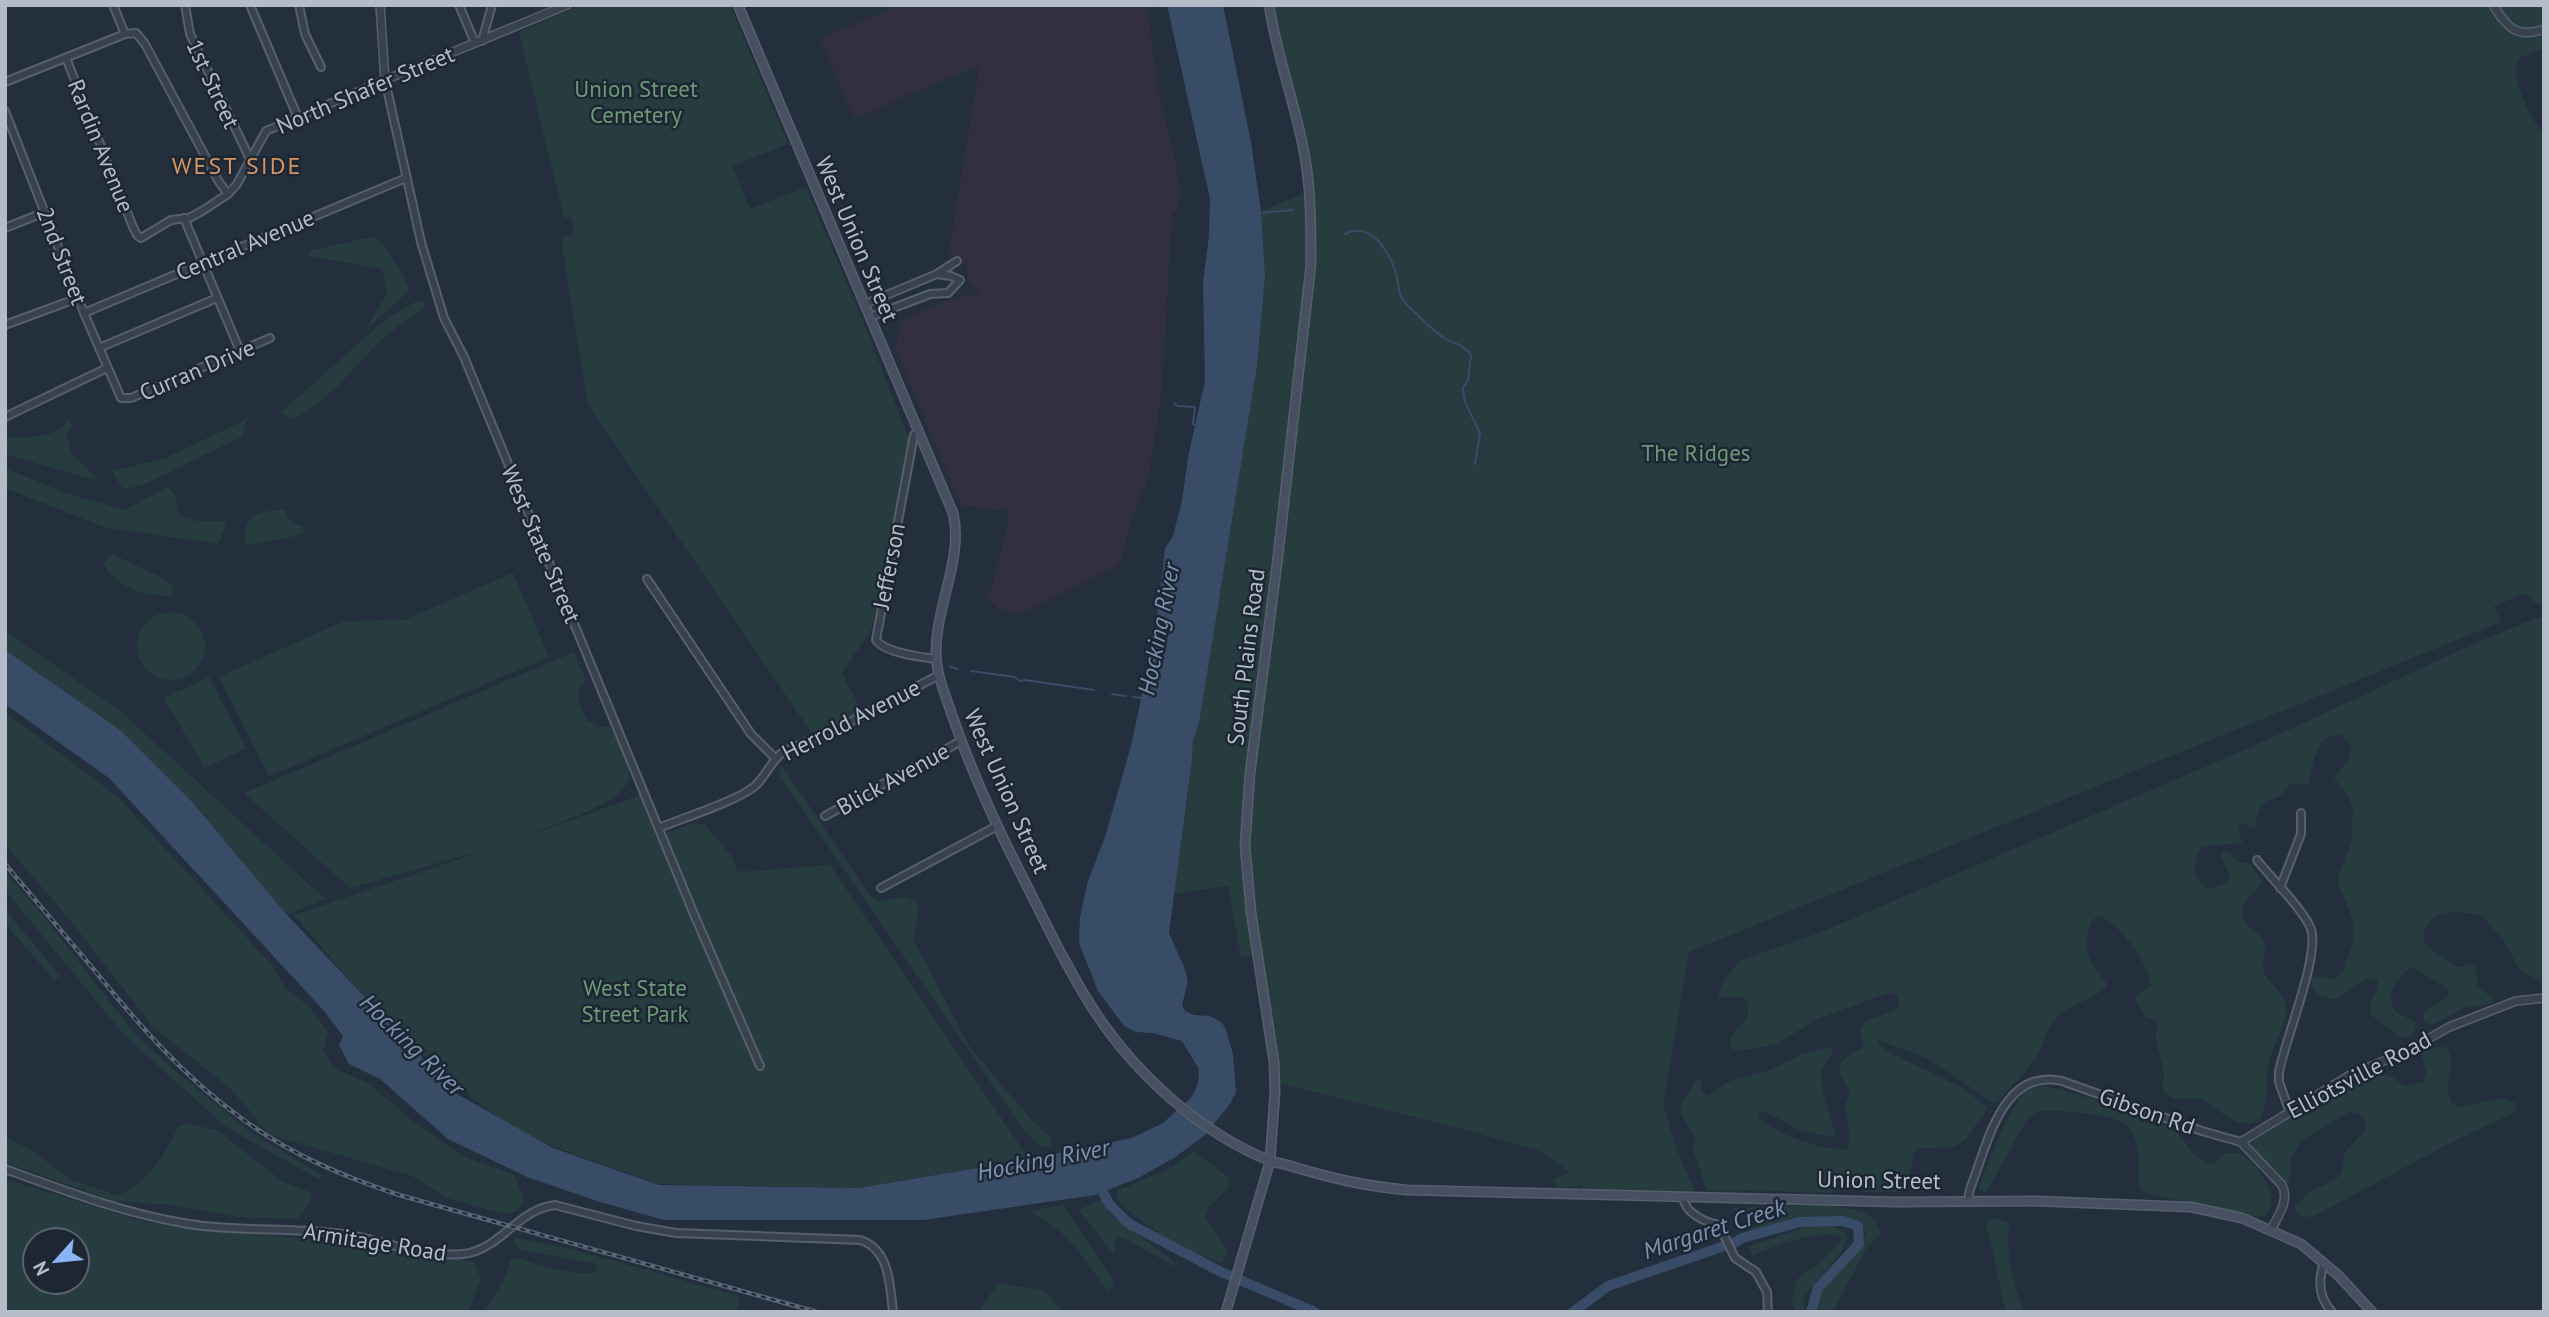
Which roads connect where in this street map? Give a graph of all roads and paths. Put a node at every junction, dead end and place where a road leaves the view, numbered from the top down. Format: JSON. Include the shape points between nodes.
{"nodes":[{"id":1,"x":113,"y":5,"type":"edge"},
{"id":2,"x":185,"y":5,"type":"edge"},
{"id":3,"x":250,"y":5,"type":"edge"},
{"id":4,"x":299,"y":5,"type":"edge"},
{"id":5,"x":380,"y":5,"type":"edge"},
{"id":6,"x":460,"y":5,"type":"edge"},
{"id":7,"x":492,"y":5,"type":"edge"},
{"id":8,"x":567,"y":5,"type":"edge"},
{"id":9,"x":738,"y":5,"type":"edge"},
{"id":10,"x":1269,"y":5,"type":"edge"},
{"id":11,"x":2493,"y":5,"type":"edge"},
{"id":12,"x":2544,"y":29,"type":"edge"},
{"id":13,"x":125,"y":34,"type":"junction"},
{"id":14,"x":478,"y":42,"type":"junction"},
{"id":15,"x":66,"y":58,"type":"junction"},
{"id":16,"x":321,"y":67,"type":"dead end"},
{"id":17,"x":385,"y":80,"type":"junction"},
{"id":18,"x":5,"y":82,"type":"edge"},
{"id":19,"x":5,"y":111,"type":"edge"},
{"id":20,"x":298,"y":118,"type":"junction"},
{"id":21,"x":250,"y":159,"type":"junction"},
{"id":22,"x":407,"y":178,"type":"junction"},
{"id":23,"x":228,"y":194,"type":"junction"},
{"id":24,"x":45,"y":212,"type":"junction"},
{"id":25,"x":184,"y":218,"type":"junction"},
{"id":26,"x":5,"y":228,"type":"edge"},
{"id":27,"x":136,"y":234,"type":"joint"},
{"id":28,"x":957,"y":261,"type":"dead end"},
{"id":29,"x":203,"y":263,"type":"junction"},
{"id":30,"x":937,"y":274,"type":"junction"},
{"id":31,"x":905,"y":288,"type":"junction"},
{"id":32,"x":78,"y":298,"type":"junction"},
{"id":33,"x":217,"y":298,"type":"junction"},
{"id":34,"x":911,"y":301,"type":"junction"},
{"id":35,"x":865,"y":304,"type":"junction"},
{"id":36,"x":84,"y":313,"type":"junction"},
{"id":37,"x":870,"y":317,"type":"junction"},
{"id":38,"x":5,"y":325,"type":"edge"},
{"id":39,"x":270,"y":338,"type":"dead end"},
{"id":40,"x":99,"y":348,"type":"junction"},
{"id":41,"x":240,"y":351,"type":"junction"},
{"id":42,"x":107,"y":368,"type":"junction"},
{"id":43,"x":124,"y":400,"type":"joint"},
{"id":44,"x":5,"y":417,"type":"edge"},
{"id":45,"x":918,"y":430,"type":"junction"},
{"id":46,"x":647,"y":579,"type":"dead end"},
{"id":47,"x":936,"y":659,"type":"junction"},
{"id":48,"x":939,"y":675,"type":"junction"},
{"id":49,"x":961,"y":741,"type":"junction"},
{"id":50,"x":775,"y":758,"type":"junction"},
{"id":51,"x":2301,"y":813,"type":"dead end"},
{"id":52,"x":825,"y":816,"type":"dead end"},
{"id":53,"x":997,"y":826,"type":"junction"},
{"id":54,"x":659,"y":828,"type":"junction"},
{"id":55,"x":2257,"y":860,"type":"dead end"},
{"id":56,"x":881,"y":888,"type":"dead end"},
{"id":57,"x":2280,"y":888,"type":"junction"},
{"id":58,"x":2544,"y":998,"type":"edge"},
{"id":59,"x":760,"y":1066,"type":"dead end"},
{"id":60,"x":2289,"y":1111,"type":"junction"},
{"id":61,"x":2241,"y":1142,"type":"junction"},
{"id":62,"x":1270,"y":1161,"type":"junction"},
{"id":63,"x":5,"y":1169,"type":"edge"},
{"id":64,"x":1683,"y":1197,"type":"junction"},
{"id":65,"x":1968,"y":1200,"type":"junction"},
{"id":66,"x":2271,"y":1230,"type":"junction"},
{"id":67,"x":2324,"y":1262,"type":"junction"},
{"id":68,"x":2328,"y":1310,"type":"edge"},
{"id":69,"x":893,"y":1312,"type":"edge"},
{"id":70,"x":1226,"y":1312,"type":"edge"},
{"id":71,"x":1768,"y":1312,"type":"edge"},
{"id":72,"x":2372,"y":1312,"type":"edge"}],
"edges":[{"from":1,"to":13,"type":"street"},
{"from":2,"to":21,"type":"street","name":"1st Street","via":[[190,34]]},
{"from":3,"to":20,"type":"street"},
{"from":4,"to":16,"type":"street","via":[[305,34]]},
{"from":5,"to":17,"type":"street","name":"West State Street"},
{"from":6,"to":14,"type":"street"},
{"from":7,"to":14,"type":"street"},
{"from":8,"to":14,"type":"street","name":"North Shafer Street"},
{"from":9,"to":35,"type":"main road","name":"West Union Street"},
{"from":10,"to":62,"type":"main road","name":"South Plains Road","via":[[1305,156],[1311,264],[1245,845],[1274,1062]]},
{"from":11,"to":12,"type":"street","via":[[2512,29],[2525,33]]},
{"from":13,"to":15,"type":"street"},
{"from":13,"to":23,"type":"street","via":[[141,37]]},
{"from":14,"to":17,"type":"street","name":"North Shafer Street"},
{"from":15,"to":18,"type":"street"},
{"from":15,"to":27,"type":"street","name":"Rardin Avenue"},
{"from":17,"to":20,"type":"street","name":"North Shafer Street"},
{"from":17,"to":22,"type":"street","name":"West State Street"},
{"from":19,"to":24,"type":"street","name":"2nd Street"},
{"from":20,"to":21,"type":"street","name":"North Shafer Street","via":[[266,131]]},
{"from":21,"to":23,"type":"street","name":"North Shafer Street"},
{"from":22,"to":29,"type":"street","name":"Central Avenue"},
{"from":22,"to":54,"type":"street","name":"West State Street","via":[[444,318]]},
{"from":23,"to":25,"type":"street","name":"North Shafer Street"},
{"from":24,"to":26,"type":"street"},
{"from":24,"to":32,"type":"street","name":"2nd Street"},
{"from":25,"to":27,"type":"street","name":"North Shafer Street","via":[[171,220],[143,238]]},
{"from":25,"to":29,"type":"street"},
{"from":28,"to":30,"type":"street"},
{"from":29,"to":33,"type":"street"},
{"from":29,"to":36,"type":"street","name":"Central Avenue"},
{"from":30,"to":31,"type":"street"},
{"from":30,"to":34,"type":"street","via":[[960,280],[947,293]]},
{"from":31,"to":34,"type":"street"},
{"from":31,"to":35,"type":"street"},
{"from":32,"to":36,"type":"street","name":"2nd Street"},
{"from":32,"to":38,"type":"street"},
{"from":33,"to":40,"type":"street"},
{"from":33,"to":41,"type":"street"},
{"from":34,"to":37,"type":"street"},
{"from":35,"to":37,"type":"main road","name":"West Union Street"},
{"from":36,"to":40,"type":"street","name":"2nd Street"},
{"from":37,"to":45,"type":"main road","name":"West Union Street"},
{"from":39,"to":41,"type":"street","name":"Curran Drive"},
{"from":40,"to":42,"type":"street","name":"2nd Street"},
{"from":41,"to":43,"type":"street","name":"Curran Drive"},
{"from":42,"to":43,"type":"street","name":"2nd Street"},
{"from":42,"to":44,"type":"street"},
{"from":45,"to":47,"type":"main road","name":"West Union Street","via":[[955,518]]},
{"from":45,"to":47,"type":"street","name":"Jefferson","via":[[876,640],[905,654]]},
{"from":46,"to":50,"type":"street","via":[[751,734]]},
{"from":47,"to":48,"type":"main road","name":"West Union Street"},
{"from":48,"to":49,"type":"main road","name":"West Union Street"},
{"from":48,"to":50,"type":"street","name":"Herrold Avenue"},
{"from":49,"to":52,"type":"street","name":"Blick Avenue"},
{"from":49,"to":53,"type":"main road","name":"West Union Street"},
{"from":50,"to":54,"type":"street","name":"Herrold Avenue","via":[[745,793]]},
{"from":51,"to":57,"type":"street","via":[[2301,834]]},
{"from":53,"to":56,"type":"street"},
{"from":53,"to":62,"type":"main road","name":"West Union Street","via":[[1089,1003],[1125,1051],[1200,1121]]},
{"from":54,"to":59,"type":"street","name":"West State Street"},
{"from":55,"to":57,"type":"street"},
{"from":57,"to":60,"type":"street","via":[[2305,918],[2313,938],[2279,1072]]},
{"from":58,"to":60,"type":"street","name":"Elliotsville Road","via":[[2516,1001],[2449,1027],[2350,1075]]},
{"from":60,"to":61,"type":"street","name":"Elliotsville Road"},
{"from":61,"to":65,"type":"street","name":"Gibson Rd","via":[[2054,1079],[2038,1079],[2026,1083],[2004,1105]]},
{"from":61,"to":66,"type":"street","via":[[2286,1192]]},
{"from":62,"to":64,"type":"main road","name":"Union Street","via":[[1354,1184],[1407,1190]]},
{"from":62,"to":70,"type":"main road","name":"South Plains Road"},
{"from":63,"to":69,"type":"street","name":"Armitage Road","via":[[85,1198],[187,1224],[344,1234],[437,1253],[483,1249],[524,1217],[555,1205],[676,1233],[860,1240],[875,1247],[883,1259]]},
{"from":64,"to":65,"type":"main road","name":"Union Street"},
{"from":64,"to":71,"type":"street","via":[[1689,1212],[1720,1225],[1735,1258],[1756,1272],[1766,1292]]},
{"from":65,"to":66,"type":"main road","name":"Union Street","via":[[2190,1207],[2242,1218]]},
{"from":66,"to":67,"type":"main road","name":"Union Street","via":[[2301,1244]]},
{"from":67,"to":68,"type":"street","via":[[2318,1278]]},
{"from":67,"to":72,"type":"main road","name":"Union Street"}]}
